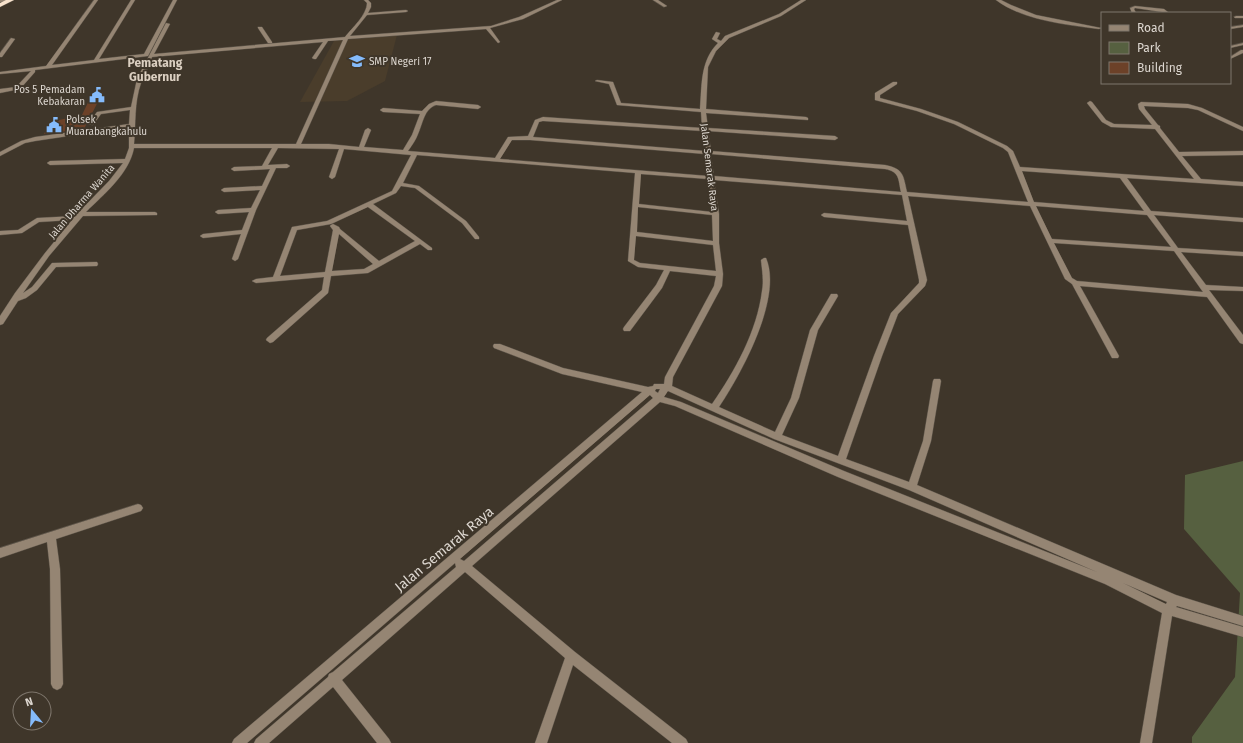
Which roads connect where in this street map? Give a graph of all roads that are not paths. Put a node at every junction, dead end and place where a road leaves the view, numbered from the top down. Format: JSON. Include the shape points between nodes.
{"nodes":[{"id":1,"x":96,"y":0,"type":"edge"},
{"id":2,"x":133,"y":0,"type":"edge"},
{"id":3,"x":175,"y":0,"type":"edge"},
{"id":4,"x":181,"y":0,"type":"edge"},
{"id":5,"x":366,"y":0,"type":"edge"},
{"id":6,"x":553,"y":0,"type":"edge"},
{"id":7,"x":560,"y":0,"type":"edge"},
{"id":8,"x":655,"y":0,"type":"edge"},
{"id":9,"x":804,"y":0,"type":"edge"},
{"id":10,"x":998,"y":0,"type":"edge"},
{"id":11,"x":0,"y":1,"type":"edge"},
{"id":12,"x":10,"y":1,"type":"edge"},
{"id":13,"x":0,"y":6,"type":"edge"},
{"id":14,"x":666,"y":6,"type":"dead end"},
{"id":15,"x":406,"y":11,"type":"dead end"},
{"id":16,"x":1134,"y":12,"type":"edge"},
{"id":17,"x":1167,"y":12,"type":"edge"},
{"id":18,"x":365,"y":14,"type":"junction"},
{"id":19,"x":172,"y":15,"type":"junction"},
{"id":20,"x":167,"y":16,"type":"junction"},
{"id":21,"x":1236,"y":17,"type":"dead end"},
{"id":22,"x":1243,"y":17,"type":"edge"},
{"id":23,"x":1243,"y":26,"type":"edge"},
{"id":24,"x":487,"y":27,"type":"junction"},
{"id":25,"x":260,"y":28,"type":"dead end"},
{"id":26,"x":1099,"y":28,"type":"dead end"},
{"id":27,"x":1231,"y":28,"type":"edge"},
{"id":28,"x":718,"y":33,"type":"dead end"},
{"id":29,"x":348,"y":36,"type":"junction"},
{"id":30,"x":13,"y":39,"type":"dead end"},
{"id":31,"x":326,"y":40,"type":"junction"},
{"id":32,"x":270,"y":42,"type":"junction"},
{"id":33,"x":498,"y":42,"type":"dead end"},
{"id":34,"x":721,"y":43,"type":"junction"},
{"id":35,"x":1243,"y":44,"type":"edge"},
{"id":36,"x":1231,"y":47,"type":"edge"},
{"id":37,"x":1243,"y":51,"type":"edge"},
{"id":38,"x":0,"y":56,"type":"edge"},
{"id":39,"x":148,"y":56,"type":"junction"},
{"id":40,"x":314,"y":58,"type":"dead end"},
{"id":41,"x":1231,"y":58,"type":"dead end"},
{"id":42,"x":95,"y":62,"type":"junction"},
{"id":43,"x":48,"y":67,"type":"junction"},
{"id":44,"x":33,"y":71,"type":"junction"},
{"id":45,"x":0,"y":74,"type":"edge"},
{"id":46,"x":598,"y":81,"type":"dead end"},
{"id":47,"x":895,"y":83,"type":"dead end"},
{"id":48,"x":0,"y":91,"type":"edge"},
{"id":49,"x":1090,"y":103,"type":"dead end"},
{"id":50,"x":478,"y":107,"type":"dead end"},
{"id":51,"x":133,"y":108,"type":"junction"},
{"id":52,"x":383,"y":110,"type":"dead end"},
{"id":53,"x":703,"y":110,"type":"junction"},
{"id":54,"x":423,"y":113,"type":"junction"},
{"id":55,"x":806,"y":119,"type":"dead end"},
{"id":56,"x":91,"y":124,"type":"dead end"},
{"id":57,"x":130,"y":125,"type":"junction"},
{"id":58,"x":1158,"y":127,"type":"junction"},
{"id":59,"x":1243,"y":129,"type":"edge"},
{"id":60,"x":368,"y":130,"type":"dead end"},
{"id":61,"x":705,"y":130,"type":"junction"},
{"id":62,"x":530,"y":138,"type":"junction"},
{"id":63,"x":835,"y":138,"type":"dead end"},
{"id":64,"x":298,"y":145,"type":"junction"},
{"id":65,"x":132,"y":146,"type":"junction"},
{"id":66,"x":276,"y":146,"type":"junction"},
{"id":67,"x":342,"y":148,"type":"junction"},
{"id":68,"x":360,"y":149,"type":"junction"},
{"id":69,"x":411,"y":153,"type":"junction"},
{"id":70,"x":709,"y":153,"type":"junction"},
{"id":71,"x":1243,"y":153,"type":"edge"},
{"id":72,"x":0,"y":154,"type":"edge"},
{"id":73,"x":1178,"y":154,"type":"junction"},
{"id":74,"x":497,"y":159,"type":"junction"},
{"id":75,"x":127,"y":161,"type":"junction"},
{"id":76,"x":50,"y":163,"type":"dead end"},
{"id":77,"x":287,"y":166,"type":"dead end"},
{"id":78,"x":264,"y":167,"type":"junction"},
{"id":79,"x":274,"y":167,"type":"junction"},
{"id":80,"x":234,"y":169,"type":"dead end"},
{"id":81,"x":1018,"y":169,"type":"junction"},
{"id":82,"x":638,"y":172,"type":"junction"},
{"id":83,"x":1122,"y":176,"type":"junction"},
{"id":84,"x":332,"y":177,"type":"dead end"},
{"id":85,"x":711,"y":178,"type":"junction"},
{"id":86,"x":1199,"y":181,"type":"junction"},
{"id":87,"x":400,"y":184,"type":"junction"},
{"id":88,"x":1243,"y":184,"type":"edge"},
{"id":89,"x":263,"y":188,"type":"junction"},
{"id":90,"x":224,"y":190,"type":"dead end"},
{"id":91,"x":903,"y":194,"type":"junction"},
{"id":92,"x":369,"y":204,"type":"junction"},
{"id":93,"x":1032,"y":204,"type":"junction"},
{"id":94,"x":635,"y":205,"type":"junction"},
{"id":95,"x":253,"y":210,"type":"junction"},
{"id":96,"x":218,"y":212,"type":"dead end"},
{"id":97,"x":1148,"y":212,"type":"junction"},
{"id":98,"x":156,"y":214,"type":"dead end"},
{"id":99,"x":716,"y":214,"type":"junction"},
{"id":100,"x":824,"y":215,"type":"dead end"},
{"id":101,"x":79,"y":216,"type":"junction"},
{"id":102,"x":1243,"y":220,"type":"edge"},
{"id":103,"x":329,"y":223,"type":"junction"},
{"id":104,"x":911,"y":223,"type":"junction"},
{"id":105,"x":337,"y":228,"type":"junction"},
{"id":106,"x":244,"y":232,"type":"junction"},
{"id":107,"x":0,"y":233,"type":"edge"},
{"id":108,"x":633,"y":234,"type":"junction"},
{"id":109,"x":203,"y":236,"type":"dead end"},
{"id":110,"x":477,"y":238,"type":"dead end"},
{"id":111,"x":420,"y":241,"type":"junction"},
{"id":112,"x":1050,"y":241,"type":"junction"},
{"id":113,"x":716,"y":243,"type":"junction"},
{"id":114,"x":430,"y":249,"type":"dead end"},
{"id":115,"x":1175,"y":250,"type":"junction"},
{"id":116,"x":1243,"y":254,"type":"edge"},
{"id":117,"x":235,"y":259,"type":"dead end"},
{"id":118,"x":764,"y":260,"type":"dead end"},
{"id":119,"x":95,"y":264,"type":"dead end"},
{"id":120,"x":378,"y":264,"type":"junction"},
{"id":121,"x":668,"y":268,"type":"junction"},
{"id":122,"x":328,"y":274,"type":"junction"},
{"id":123,"x":720,"y":274,"type":"junction"},
{"id":124,"x":276,"y":279,"type":"junction"},
{"id":125,"x":256,"y":281,"type":"dead end"},
{"id":126,"x":1075,"y":283,"type":"junction"},
{"id":127,"x":1203,"y":287,"type":"junction"},
{"id":128,"x":1243,"y":289,"type":"edge"},
{"id":129,"x":1209,"y":295,"type":"junction"},
{"id":130,"x":834,"y":296,"type":"dead end"},
{"id":131,"x":15,"y":299,"type":"junction"},
{"id":132,"x":0,"y":322,"type":"edge"},
{"id":133,"x":627,"y":329,"type":"dead end"},
{"id":134,"x":270,"y":340,"type":"dead end"},
{"id":135,"x":1243,"y":341,"type":"edge"},
{"id":136,"x":497,"y":346,"type":"dead end"},
{"id":137,"x":1115,"y":356,"type":"dead end"},
{"id":138,"x":938,"y":381,"type":"dead end"},
{"id":139,"x":660,"y":385,"type":"junction"},
{"id":140,"x":659,"y":398,"type":"junction"},
{"id":141,"x":713,"y":408,"type":"junction"},
{"id":142,"x":777,"y":437,"type":"junction"},
{"id":143,"x":841,"y":461,"type":"junction"},
{"id":144,"x":543,"y":484,"type":"junction"},
{"id":145,"x":912,"y":487,"type":"junction"},
{"id":146,"x":553,"y":490,"type":"junction"},
{"id":147,"x":138,"y":508,"type":"dead end"},
{"id":148,"x":51,"y":537,"type":"junction"},
{"id":149,"x":0,"y":553,"type":"edge"},
{"id":150,"x":452,"y":561,"type":"junction"},
{"id":151,"x":465,"y":566,"type":"junction"},
{"id":152,"x":1175,"y":600,"type":"junction"},
{"id":153,"x":1168,"y":610,"type":"junction"},
{"id":154,"x":1243,"y":621,"type":"edge"},
{"id":155,"x":1243,"y":632,"type":"edge"},
{"id":156,"x":571,"y":656,"type":"junction"},
{"id":157,"x":333,"y":678,"type":"junction"},
{"id":158,"x":57,"y":684,"type":"dead end"},
{"id":159,"x":238,"y":743,"type":"edge"},
{"id":160,"x":260,"y":743,"type":"edge"},
{"id":161,"x":385,"y":743,"type":"edge"},
{"id":162,"x":541,"y":743,"type":"edge"},
{"id":163,"x":682,"y":743,"type":"edge"},
{"id":164,"x":1146,"y":743,"type":"edge"}],
"edges":[{"from":1,"to":43,"type":"street"},
{"from":2,"to":42,"type":"street"},
{"from":3,"to":20,"type":"street"},
{"from":4,"to":19,"type":"street"},
{"from":5,"to":18,"type":"street","via":[[369,7]]},
{"from":6,"to":29,"type":"street","via":[[498,23]]},
{"from":7,"to":24,"type":"street","via":[[521,18]]},
{"from":8,"to":14,"type":"street"},
{"from":9,"to":34,"type":"street","name":"Jalan Semarak Raya","via":[[780,15],[734,34]]},
{"from":10,"to":26,"type":"street","via":[[1024,12]]},
{"from":11,"to":12,"type":"street"},
{"from":12,"to":13,"type":"highway"},
{"from":15,"to":18,"type":"street"},
{"from":16,"to":17,"type":"street","via":[[1132,8],[1135,7]]},
{"from":18,"to":29,"type":"street"},
{"from":19,"to":20,"type":"street"},
{"from":19,"to":39,"type":"street"},
{"from":20,"to":39,"type":"street"},
{"from":21,"to":22,"type":"street"},
{"from":23,"to":27,"type":"street"},
{"from":24,"to":29,"type":"street"},
{"from":24,"to":33,"type":"street"},
{"from":25,"to":32,"type":"street"},
{"from":28,"to":34,"type":"street","via":[[714,39]]},
{"from":29,"to":31,"type":"street"},
{"from":29,"to":32,"type":"street"},
{"from":29,"to":64,"type":"street"},
{"from":30,"to":38,"type":"street"},
{"from":31,"to":39,"type":"street"},
{"from":31,"to":40,"type":"street"},
{"from":32,"to":39,"type":"street"},
{"from":34,"to":53,"type":"street","name":"Jalan Semarak Raya","via":[[714,50],[706,69]]},
{"from":35,"to":36,"type":"street"},
{"from":37,"to":41,"type":"street"},
{"from":39,"to":42,"type":"street"},
{"from":39,"to":44,"type":"street"},
{"from":39,"to":51,"type":"street","name":"Jalan Dharma Wanita"},
{"from":42,"to":43,"type":"street"},
{"from":43,"to":45,"type":"street"},
{"from":44,"to":45,"type":"street"},
{"from":44,"to":48,"type":"street","via":[[18,88]]},
{"from":46,"to":53,"type":"street","via":[[612,83],[619,104]]},
{"from":47,"to":81,"type":"street","via":[[877,94],[878,99],[956,123],[993,140],[1010,152]]},
{"from":49,"to":58,"type":"street","via":[[1104,122],[1113,126]]},
{"from":50,"to":54,"type":"street","via":[[434,103]]},
{"from":51,"to":56,"type":"street","via":[[99,112]]},
{"from":51,"to":57,"type":"street","name":"Jalan Dharma Wanita"},
{"from":52,"to":54,"type":"street"},
{"from":53,"to":55,"type":"street"},
{"from":53,"to":61,"type":"street","name":"Jalan Semarak Raya"},
{"from":54,"to":69,"type":"street"},
{"from":57,"to":65,"type":"street","name":"Jalan Dharma Wanita"},
{"from":57,"to":72,"type":"street","via":[[35,139]]},
{"from":58,"to":59,"type":"street","via":[[1142,109],[1141,104],[1188,106]]},
{"from":58,"to":73,"type":"street"},
{"from":60,"to":68,"type":"street"},
{"from":61,"to":62,"type":"street","via":[[543,119],[537,121]]},
{"from":61,"to":63,"type":"street"},
{"from":61,"to":70,"type":"street","name":"Jalan Semarak Raya"},
{"from":62,"to":70,"type":"street"},
{"from":62,"to":74,"type":"street","via":[[510,138]]},
{"from":64,"to":66,"type":"street"},
{"from":64,"to":67,"type":"street"},
{"from":65,"to":66,"type":"street"},
{"from":65,"to":75,"type":"street","name":"Jalan Dharma Wanita"},
{"from":66,"to":78,"type":"street"},
{"from":67,"to":68,"type":"street"},
{"from":67,"to":84,"type":"street"},
{"from":68,"to":69,"type":"street"},
{"from":69,"to":74,"type":"street"},
{"from":69,"to":87,"type":"street","via":[[411,159]]},
{"from":70,"to":85,"type":"street","name":"Jalan Semarak Raya"},
{"from":70,"to":91,"type":"street","via":[[894,169],[900,174]]},
{"from":71,"to":73,"type":"street"},
{"from":73,"to":86,"type":"street"},
{"from":74,"to":82,"type":"street"},
{"from":75,"to":76,"type":"street"},
{"from":75,"to":101,"type":"street","name":"Jalan Dharma Wanita"},
{"from":77,"to":79,"type":"street"},
{"from":78,"to":79,"type":"street"},
{"from":78,"to":80,"type":"street"},
{"from":79,"to":89,"type":"street"},
{"from":81,"to":83,"type":"street"},
{"from":81,"to":93,"type":"street"},
{"from":82,"to":85,"type":"street"},
{"from":82,"to":94,"type":"street"},
{"from":83,"to":86,"type":"street"},
{"from":83,"to":97,"type":"street"},
{"from":85,"to":91,"type":"street"},
{"from":85,"to":99,"type":"street","name":"Jalan Semarak Raya"},
{"from":86,"to":88,"type":"street"},
{"from":87,"to":92,"type":"street","via":[[394,192]]},
{"from":87,"to":110,"type":"street","via":[[417,188],[464,222]]},
{"from":89,"to":90,"type":"street"},
{"from":89,"to":95,"type":"street"},
{"from":91,"to":93,"type":"street"},
{"from":91,"to":104,"type":"street"},
{"from":92,"to":103,"type":"street"},
{"from":92,"to":111,"type":"street"},
{"from":93,"to":97,"type":"street"},
{"from":93,"to":112,"type":"street"},
{"from":94,"to":99,"type":"street"},
{"from":94,"to":108,"type":"street"},
{"from":95,"to":96,"type":"street"},
{"from":95,"to":106,"type":"street"},
{"from":97,"to":102,"type":"street"},
{"from":97,"to":115,"type":"street"},
{"from":98,"to":101,"type":"street"},
{"from":99,"to":113,"type":"street","name":"Jalan Semarak Raya"},
{"from":100,"to":104,"type":"street"},
{"from":101,"to":107,"type":"street","via":[[37,220],[20,232]]},
{"from":101,"to":131,"type":"street","name":"Jalan Dharma Wanita"},
{"from":103,"to":105,"type":"street"},
{"from":103,"to":124,"type":"street","via":[[294,228]]},
{"from":104,"to":143,"type":"street","via":[[922,284],[895,314]]},
{"from":105,"to":120,"type":"street"},
{"from":105,"to":122,"type":"street"},
{"from":106,"to":109,"type":"street"},
{"from":106,"to":117,"type":"street"},
{"from":108,"to":113,"type":"street"},
{"from":108,"to":121,"type":"street","via":[[633,263]]},
{"from":111,"to":114,"type":"street"},
{"from":111,"to":120,"type":"street"},
{"from":112,"to":115,"type":"street"},
{"from":112,"to":126,"type":"street","via":[[1069,279]]},
{"from":113,"to":123,"type":"street","name":"Jalan Semarak Raya"},
{"from":115,"to":116,"type":"street"},
{"from":115,"to":127,"type":"street"},
{"from":118,"to":141,"type":"street","via":[[766,289],[756,331],[722,396]]},
{"from":119,"to":131,"type":"street","via":[[54,265],[34,290]]},
{"from":120,"to":122,"type":"street","via":[[366,271]]},
{"from":121,"to":123,"type":"street"},
{"from":121,"to":133,"type":"street","via":[[659,286]]},
{"from":122,"to":124,"type":"street"},
{"from":122,"to":134,"type":"street","via":[[325,291]]},
{"from":123,"to":139,"type":"street","name":"Jalan Semarak Raya","via":[[712,298]]},
{"from":124,"to":125,"type":"street"},
{"from":126,"to":129,"type":"street"},
{"from":126,"to":137,"type":"street"},
{"from":127,"to":128,"type":"street"},
{"from":127,"to":129,"type":"street"},
{"from":129,"to":135,"type":"street"},
{"from":130,"to":142,"type":"street","via":[[814,330],[795,398]]},
{"from":131,"to":132,"type":"street","name":"Jalan Dharma Wanita"},
{"from":136,"to":139,"type":"street","via":[[562,371]]},
{"from":138,"to":145,"type":"street","via":[[927,441]]},
{"from":139,"to":140,"type":"street","name":"Jalan Semarak Raya"},
{"from":139,"to":141,"type":"street"},
{"from":139,"to":144,"type":"street","name":"Jalan Semarak Raya"},
{"from":140,"to":146,"type":"street","name":"Jalan Semarak Raya"},
{"from":140,"to":153,"type":"street","via":[[1109,582]]},
{"from":141,"to":142,"type":"street"},
{"from":142,"to":143,"type":"street"},
{"from":143,"to":145,"type":"street"},
{"from":144,"to":146,"type":"street"},
{"from":144,"to":150,"type":"street","name":"Jalan Semarak Raya"},
{"from":145,"to":152,"type":"street"},
{"from":146,"to":151,"type":"street","name":"Jalan Semarak Raya"},
{"from":147,"to":148,"type":"street"},
{"from":148,"to":149,"type":"street"},
{"from":148,"to":158,"type":"street","via":[[56,569]]},
{"from":150,"to":151,"type":"street"},
{"from":150,"to":159,"type":"street","name":"Jalan Semarak Raya"},
{"from":151,"to":156,"type":"street"},
{"from":151,"to":157,"type":"street","name":"Jalan Semarak Raya"},
{"from":152,"to":153,"type":"street"},
{"from":152,"to":154,"type":"street"},
{"from":153,"to":155,"type":"street"},
{"from":153,"to":164,"type":"street"},
{"from":156,"to":162,"type":"street"},
{"from":156,"to":163,"type":"street"},
{"from":157,"to":160,"type":"street","name":"Jalan Semarak Raya"},
{"from":157,"to":161,"type":"street"}]}
